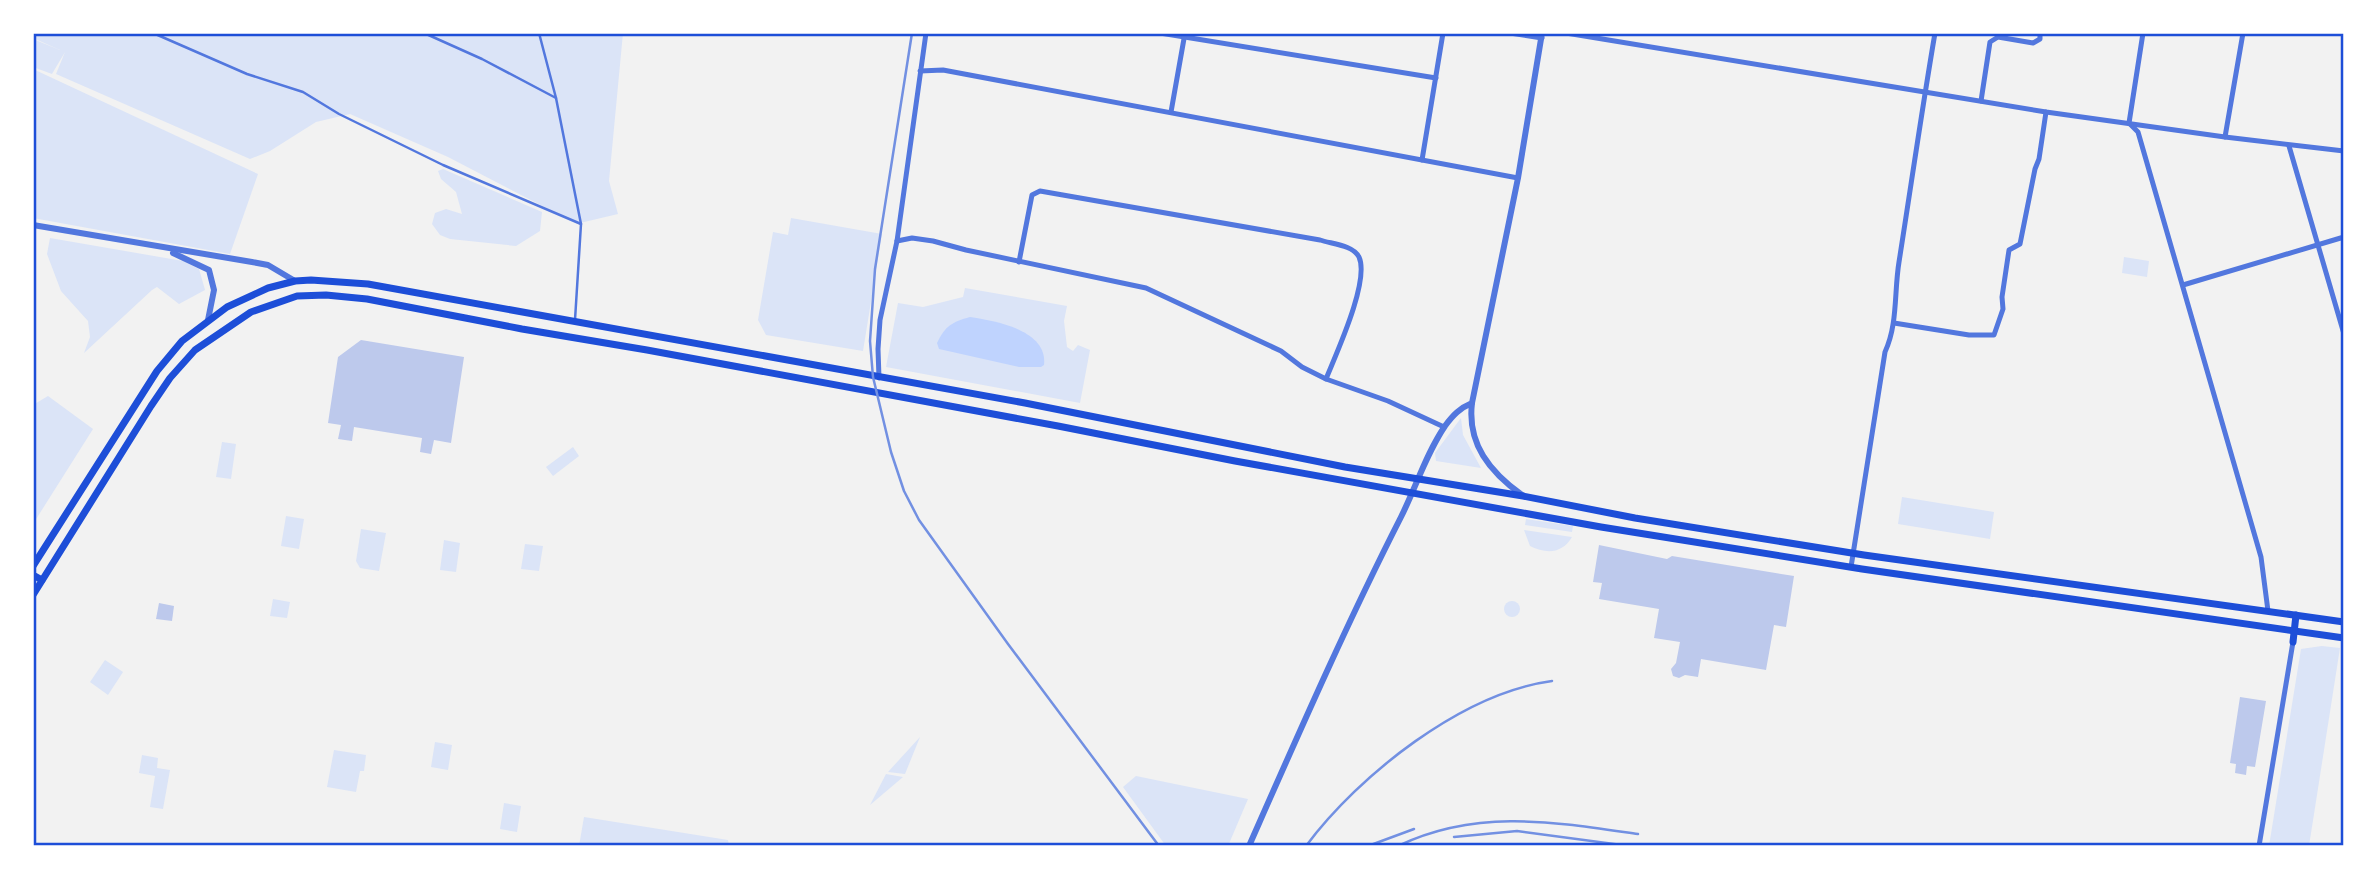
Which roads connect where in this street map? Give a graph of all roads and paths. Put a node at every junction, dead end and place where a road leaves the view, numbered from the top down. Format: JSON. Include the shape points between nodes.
{"nodes":[{"id":1,"x":153,"y":33,"type":"edge"},
{"id":2,"x":424,"y":33,"type":"edge"},
{"id":3,"x":539,"y":33,"type":"edge"},
{"id":4,"x":926,"y":33,"type":"edge"},
{"id":5,"x":1160,"y":33,"type":"edge"},
{"id":6,"x":1443,"y":33,"type":"edge"},
{"id":7,"x":1510,"y":33,"type":"edge"},
{"id":8,"x":1566,"y":33,"type":"edge"},
{"id":9,"x":1935,"y":33,"type":"edge"},
{"id":10,"x":2040,"y":33,"type":"edge"},
{"id":11,"x":2143,"y":33,"type":"edge"},
{"id":12,"x":2243,"y":33,"type":"edge"},
{"id":13,"x":1185,"y":35,"type":"edge"},
{"id":14,"x":1542,"y":36,"type":"edge"},
{"id":15,"x":920,"y":71,"type":"junction"},
{"id":16,"x":1436,"y":78,"type":"junction"},
{"id":17,"x":1925,"y":92,"type":"junction"},
{"id":18,"x":556,"y":98,"type":"junction"},
{"id":19,"x":1982,"y":101,"type":"junction"},
{"id":20,"x":2046,"y":111,"type":"junction"},
{"id":21,"x":1171,"y":112,"type":"junction"},
{"id":22,"x":2129,"y":123,"type":"junction"},
{"id":23,"x":2225,"y":137,"type":"junction"},
{"id":24,"x":2289,"y":146,"type":"junction"},
{"id":25,"x":2344,"y":151,"type":"edge"},
{"id":26,"x":1422,"y":160,"type":"junction"},
{"id":27,"x":1518,"y":178,"type":"junction"},
{"id":28,"x":33,"y":225,"type":"edge"},
{"id":29,"x":581,"y":225,"type":"junction"},
{"id":30,"x":2344,"y":237,"type":"edge"},
{"id":31,"x":897,"y":241,"type":"junction"},
{"id":32,"x":2318,"y":245,"type":"junction"},
{"id":33,"x":162,"y":248,"type":"junction"},
{"id":34,"x":1019,"y":262,"type":"junction"},
{"id":35,"x":295,"y":281,"type":"junction"},
{"id":36,"x":2183,"y":285,"type":"junction"},
{"id":37,"x":208,"y":320,"type":"junction"},
{"id":38,"x":575,"y":323,"type":"junction"},
{"id":39,"x":1894,"y":323,"type":"junction"},
{"id":40,"x":2344,"y":334,"type":"edge"},
{"id":41,"x":879,"y":378,"type":"junction"},
{"id":42,"x":1326,"y":379,"type":"junction"},
{"id":43,"x":1472,"y":402,"type":"junction"},
{"id":44,"x":1444,"y":428,"type":"junction"},
{"id":45,"x":1419,"y":479,"type":"junction"},
{"id":46,"x":1413,"y":494,"type":"junction"},
{"id":47,"x":1524,"y":496,"type":"junction"},
{"id":48,"x":1853,"y":553,"type":"junction"},
{"id":49,"x":33,"y":566,"type":"edge"},
{"id":50,"x":1851,"y":568,"type":"junction"},
{"id":51,"x":33,"y":575,"type":"edge"},
{"id":52,"x":42,"y":580,"type":"junction"},
{"id":53,"x":33,"y":595,"type":"edge"},
{"id":54,"x":2268,"y":611,"type":"junction"},
{"id":55,"x":2296,"y":615,"type":"junction"},
{"id":56,"x":2344,"y":622,"type":"edge"},
{"id":57,"x":2294,"y":630,"type":"junction"},
{"id":58,"x":2344,"y":638,"type":"edge"},
{"id":59,"x":2293,"y":642,"type":"joint"},
{"id":60,"x":1249,"y":846,"type":"edge"},
{"id":61,"x":2259,"y":846,"type":"edge"}],
"edges":[{"from":1,"to":29,"type":"lane","via":[[247,74],[303,92],[443,165]]},
{"from":2,"to":18,"type":"lane"},
{"from":3,"to":18,"type":"lane"},
{"from":4,"to":15,"type":"street"},
{"from":5,"to":13,"type":"street"},
{"from":6,"to":16,"type":"street"},
{"from":7,"to":14,"type":"street"},
{"from":8,"to":17,"type":"street"},
{"from":9,"to":17,"type":"street"},
{"from":10,"to":19,"type":"street","via":[[2033,43],[1998,37],[1990,42]]},
{"from":11,"to":22,"type":"street"},
{"from":12,"to":23,"type":"street"},
{"from":13,"to":16,"type":"street"},
{"from":13,"to":21,"type":"street"},
{"from":14,"to":27,"type":"street"},
{"from":15,"to":21,"type":"street","via":[[943,71]]},
{"from":15,"to":31,"type":"street"},
{"from":16,"to":26,"type":"street"},
{"from":17,"to":19,"type":"street"},
{"from":17,"to":39,"type":"street","via":[[1896,280]]},
{"from":18,"to":29,"type":"lane"},
{"from":19,"to":20,"type":"street"},
{"from":20,"to":22,"type":"street"},
{"from":20,"to":39,"type":"street","via":[[2020,244],[2009,250],[2003,309],[1994,335]]},
{"from":21,"to":26,"type":"street"},
{"from":22,"to":23,"type":"street"},
{"from":22,"to":36,"type":"street","via":[[2138,132]]},
{"from":23,"to":24,"type":"street"},
{"from":24,"to":25,"type":"street"},
{"from":24,"to":32,"type":"street"},
{"from":26,"to":27,"type":"street"},
{"from":27,"to":43,"type":"street"},
{"from":28,"to":33,"type":"street"},
{"from":29,"to":38,"type":"lane"},
{"from":30,"to":32,"type":"street"},
{"from":31,"to":34,"type":"street","via":[[933,241]]},
{"from":31,"to":41,"type":"street","via":[[880,320]]},
{"from":32,"to":36,"type":"street"},
{"from":32,"to":40,"type":"street"},
{"from":33,"to":35,"type":"street","via":[[268,265]]},
{"from":33,"to":37,"type":"street","via":[[209,270],[214,290]]},
{"from":34,"to":42,"type":"street","via":[[1146,288],[1280,351]]},
{"from":34,"to":42,"type":"street","via":[[1032,195],[1040,191],[1351,248],[1361,269],[1355,303]]},
{"from":35,"to":37,"type":"main road","via":[[245,297]]},
{"from":35,"to":38,"type":"main road","via":[[368,284]]},
{"from":36,"to":54,"type":"street","via":[[2261,557]]},
{"from":37,"to":49,"type":"main road","via":[[182,341],[157,371]]},
{"from":38,"to":41,"type":"main road"},
{"from":39,"to":48,"type":"street","via":[[1881,372]]},
{"from":41,"to":45,"type":"main road"},
{"from":42,"to":44,"type":"street"},
{"from":43,"to":44,"type":"street","via":[[1459,408]]},
{"from":43,"to":47,"type":"street","via":[[1470,418],[1483,458],[1497,476]]},
{"from":44,"to":45,"type":"street"},
{"from":45,"to":46,"type":"street"},
{"from":45,"to":47,"type":"main road"},
{"from":46,"to":50,"type":"main road"},
{"from":46,"to":52,"type":"main road","via":[[367,299],[310,295],[251,312],[188,356],[151,406]]},
{"from":46,"to":60,"type":"street","via":[[1324,675]]},
{"from":47,"to":48,"type":"main road"},
{"from":48,"to":50,"type":"street"},
{"from":48,"to":54,"type":"main road"},
{"from":50,"to":57,"type":"main road"},
{"from":51,"to":52,"type":"main road"},
{"from":52,"to":53,"type":"main road"},
{"from":54,"to":55,"type":"main road"},
{"from":55,"to":56,"type":"main road"},
{"from":55,"to":57,"type":"main road"},
{"from":57,"to":58,"type":"main road"},
{"from":57,"to":59,"type":"main road"},
{"from":59,"to":61,"type":"street"}]}
